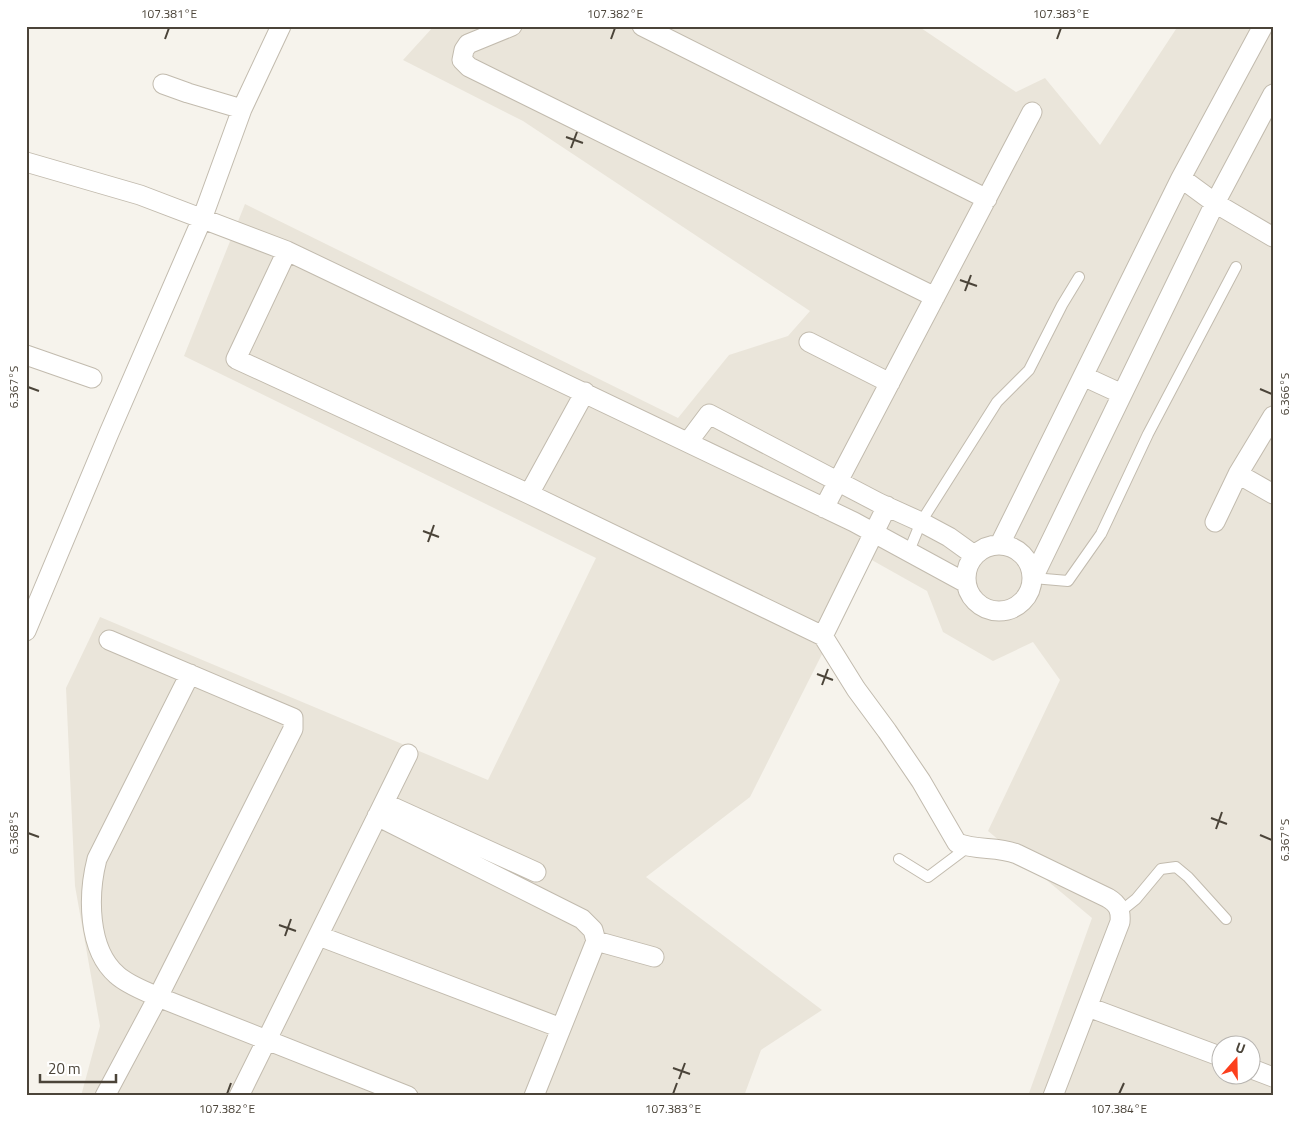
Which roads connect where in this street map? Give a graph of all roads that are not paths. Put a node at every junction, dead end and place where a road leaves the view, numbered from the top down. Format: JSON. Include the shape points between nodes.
{"nodes":[{"id":1,"x":281,"y":26,"type":"edge"},
{"id":2,"x":512,"y":26,"type":"edge"},
{"id":3,"x":642,"y":26,"type":"edge"},
{"id":4,"x":1262,"y":26,"type":"edge"},
{"id":5,"x":163,"y":84,"type":"dead end"},
{"id":6,"x":1273,"y":94,"type":"edge"},
{"id":7,"x":242,"y":108,"type":"junction"},
{"id":8,"x":1032,"y":112,"type":"dead end"},
{"id":9,"x":26,"y":162,"type":"edge"},
{"id":10,"x":1180,"y":178,"type":"junction"},
{"id":11,"x":987,"y":199,"type":"junction"},
{"id":12,"x":1214,"y":203,"type":"junction"},
{"id":13,"x":202,"y":219,"type":"junction"},
{"id":14,"x":1273,"y":237,"type":"edge"},
{"id":15,"x":287,"y":251,"type":"junction"},
{"id":16,"x":1236,"y":267,"type":"dead end"},
{"id":17,"x":1079,"y":277,"type":"dead end"},
{"id":18,"x":935,"y":297,"type":"junction"},
{"id":19,"x":809,"y":342,"type":"dead end"},
{"id":20,"x":26,"y":355,"type":"edge"},
{"id":21,"x":1083,"y":376,"type":"junction"},
{"id":22,"x":92,"y":378,"type":"dead end"},
{"id":23,"x":890,"y":383,"type":"junction"},
{"id":24,"x":585,"y":392,"type":"junction"},
{"id":25,"x":1122,"y":394,"type":"junction"},
{"id":26,"x":1273,"y":416,"type":"edge"},
{"id":27,"x":688,"y":442,"type":"junction"},
{"id":28,"x":1238,"y":474,"type":"junction"},
{"id":29,"x":838,"y":481,"type":"junction"},
{"id":30,"x":529,"y":494,"type":"junction"},
{"id":31,"x":1273,"y":494,"type":"edge"},
{"id":32,"x":887,"y":506,"type":"junction"},
{"id":33,"x":824,"y":508,"type":"junction"},
{"id":34,"x":921,"y":522,"type":"junction"},
{"id":35,"x":1215,"y":522,"type":"dead end"},
{"id":36,"x":874,"y":532,"type":"junction"},
{"id":37,"x":1000,"y":544,"type":"junction"},
{"id":38,"x":909,"y":552,"type":"junction"},
{"id":39,"x":974,"y":555,"type":"junction"},
{"id":40,"x":1033,"y":578,"type":"junction"},
{"id":41,"x":966,"y":583,"type":"junction"},
{"id":42,"x":26,"y":631,"type":"edge"},
{"id":43,"x":823,"y":636,"type":"junction"},
{"id":44,"x":109,"y":640,"type":"dead end"},
{"id":45,"x":190,"y":674,"type":"junction"},
{"id":46,"x":408,"y":754,"type":"dead end"},
{"id":47,"x":380,"y":810,"type":"junction"},
{"id":48,"x":968,"y":847,"type":"junction"},
{"id":49,"x":899,"y":859,"type":"dead end"},
{"id":50,"x":536,"y":872,"type":"dead end"},
{"id":51,"x":1121,"y":911,"type":"junction"},
{"id":52,"x":1226,"y":919,"type":"dead end"},
{"id":53,"x":319,"y":936,"type":"junction"},
{"id":54,"x":596,"y":941,"type":"junction"},
{"id":55,"x":654,"y":957,"type":"dead end"},
{"id":56,"x":158,"y":997,"type":"junction"},
{"id":57,"x":1088,"y":1007,"type":"junction"},
{"id":58,"x":561,"y":1028,"type":"junction"},
{"id":59,"x":268,"y":1040,"type":"junction"},
{"id":60,"x":1212,"y":1053,"type":"edge"},
{"id":61,"x":106,"y":1096,"type":"edge"},
{"id":62,"x":239,"y":1096,"type":"edge"},
{"id":63,"x":408,"y":1096,"type":"edge"},
{"id":64,"x":534,"y":1096,"type":"edge"},
{"id":65,"x":1053,"y":1096,"type":"edge"}],
"edges":[{"from":1,"to":7,"type":"street"},
{"from":2,"to":18,"type":"street","via":[[468,44],[462,60],[478,72]]},
{"from":3,"to":11,"type":"street"},
{"from":4,"to":10,"type":"street"},
{"from":5,"to":7,"type":"street"},
{"from":6,"to":12,"type":"street"},
{"from":7,"to":13,"type":"street"},
{"from":8,"to":11,"type":"street"},
{"from":9,"to":13,"type":"street","via":[[140,195]]},
{"from":10,"to":12,"type":"street"},
{"from":10,"to":21,"type":"street"},
{"from":11,"to":18,"type":"street"},
{"from":12,"to":14,"type":"street"},
{"from":12,"to":25,"type":"street"},
{"from":13,"to":15,"type":"street"},
{"from":13,"to":42,"type":"street"},
{"from":15,"to":24,"type":"street"},
{"from":15,"to":30,"type":"street","via":[[236,359]]},
{"from":16,"to":40,"type":"lane","via":[[1148,434],[1101,534],[1068,581]]},
{"from":17,"to":34,"type":"lane","via":[[1029,370],[997,402]]},
{"from":18,"to":23,"type":"street"},
{"from":19,"to":23,"type":"street"},
{"from":20,"to":22,"type":"street"},
{"from":21,"to":25,"type":"street"},
{"from":21,"to":37,"type":"street"},
{"from":23,"to":29,"type":"street"},
{"from":24,"to":27,"type":"street"},
{"from":24,"to":30,"type":"street"},
{"from":25,"to":40,"type":"street"},
{"from":26,"to":28,"type":"street"},
{"from":27,"to":29,"type":"street","via":[[709,414]]},
{"from":27,"to":33,"type":"street"},
{"from":28,"to":31,"type":"street"},
{"from":28,"to":35,"type":"street"},
{"from":29,"to":32,"type":"street"},
{"from":29,"to":33,"type":"street"},
{"from":30,"to":43,"type":"street"},
{"from":32,"to":34,"type":"street"},
{"from":32,"to":36,"type":"street"},
{"from":33,"to":36,"type":"street"},
{"from":34,"to":38,"type":"lane"},
{"from":34,"to":39,"type":"street"},
{"from":36,"to":38,"type":"street"},
{"from":36,"to":43,"type":"street"},
{"from":37,"to":39,"type":"street","via":[[986,547]]},
{"from":37,"to":40,"type":"street","via":[[1017,549],[1029,562]]},
{"from":38,"to":41,"type":"street"},
{"from":39,"to":41,"type":"street","via":[[967,568]]},
{"from":40,"to":41,"type":"street","via":[[1030,592],[1021,604],[1009,610],[994,611],[981,606],[971,596]]},
{"from":43,"to":48,"type":"street","via":[[921,781],[957,843]]},
{"from":44,"to":45,"type":"street"},
{"from":45,"to":56,"type":"street","via":[[98,859],[92,879],[91,914],[104,963],[118,977]]},
{"from":45,"to":56,"type":"street","via":[[293,718],[293,729]]},
{"from":46,"to":47,"type":"street"},
{"from":47,"to":50,"type":"street"},
{"from":47,"to":53,"type":"street"},
{"from":47,"to":54,"type":"street","via":[[582,919],[593,930]]},
{"from":48,"to":49,"type":"lane","via":[[928,877]]},
{"from":48,"to":51,"type":"street","via":[[1005,849],[1017,854],[1108,898]]},
{"from":51,"to":52,"type":"lane","via":[[1136,899],[1161,869],[1176,867]]},
{"from":51,"to":57,"type":"street","via":[[1120,922]]},
{"from":53,"to":58,"type":"street"},
{"from":53,"to":59,"type":"street"},
{"from":54,"to":55,"type":"street"},
{"from":54,"to":58,"type":"street"},
{"from":56,"to":59,"type":"street"},
{"from":56,"to":61,"type":"street"},
{"from":57,"to":60,"type":"street"},
{"from":57,"to":65,"type":"street"},
{"from":58,"to":64,"type":"street"},
{"from":59,"to":62,"type":"street"},
{"from":59,"to":63,"type":"street"}]}
